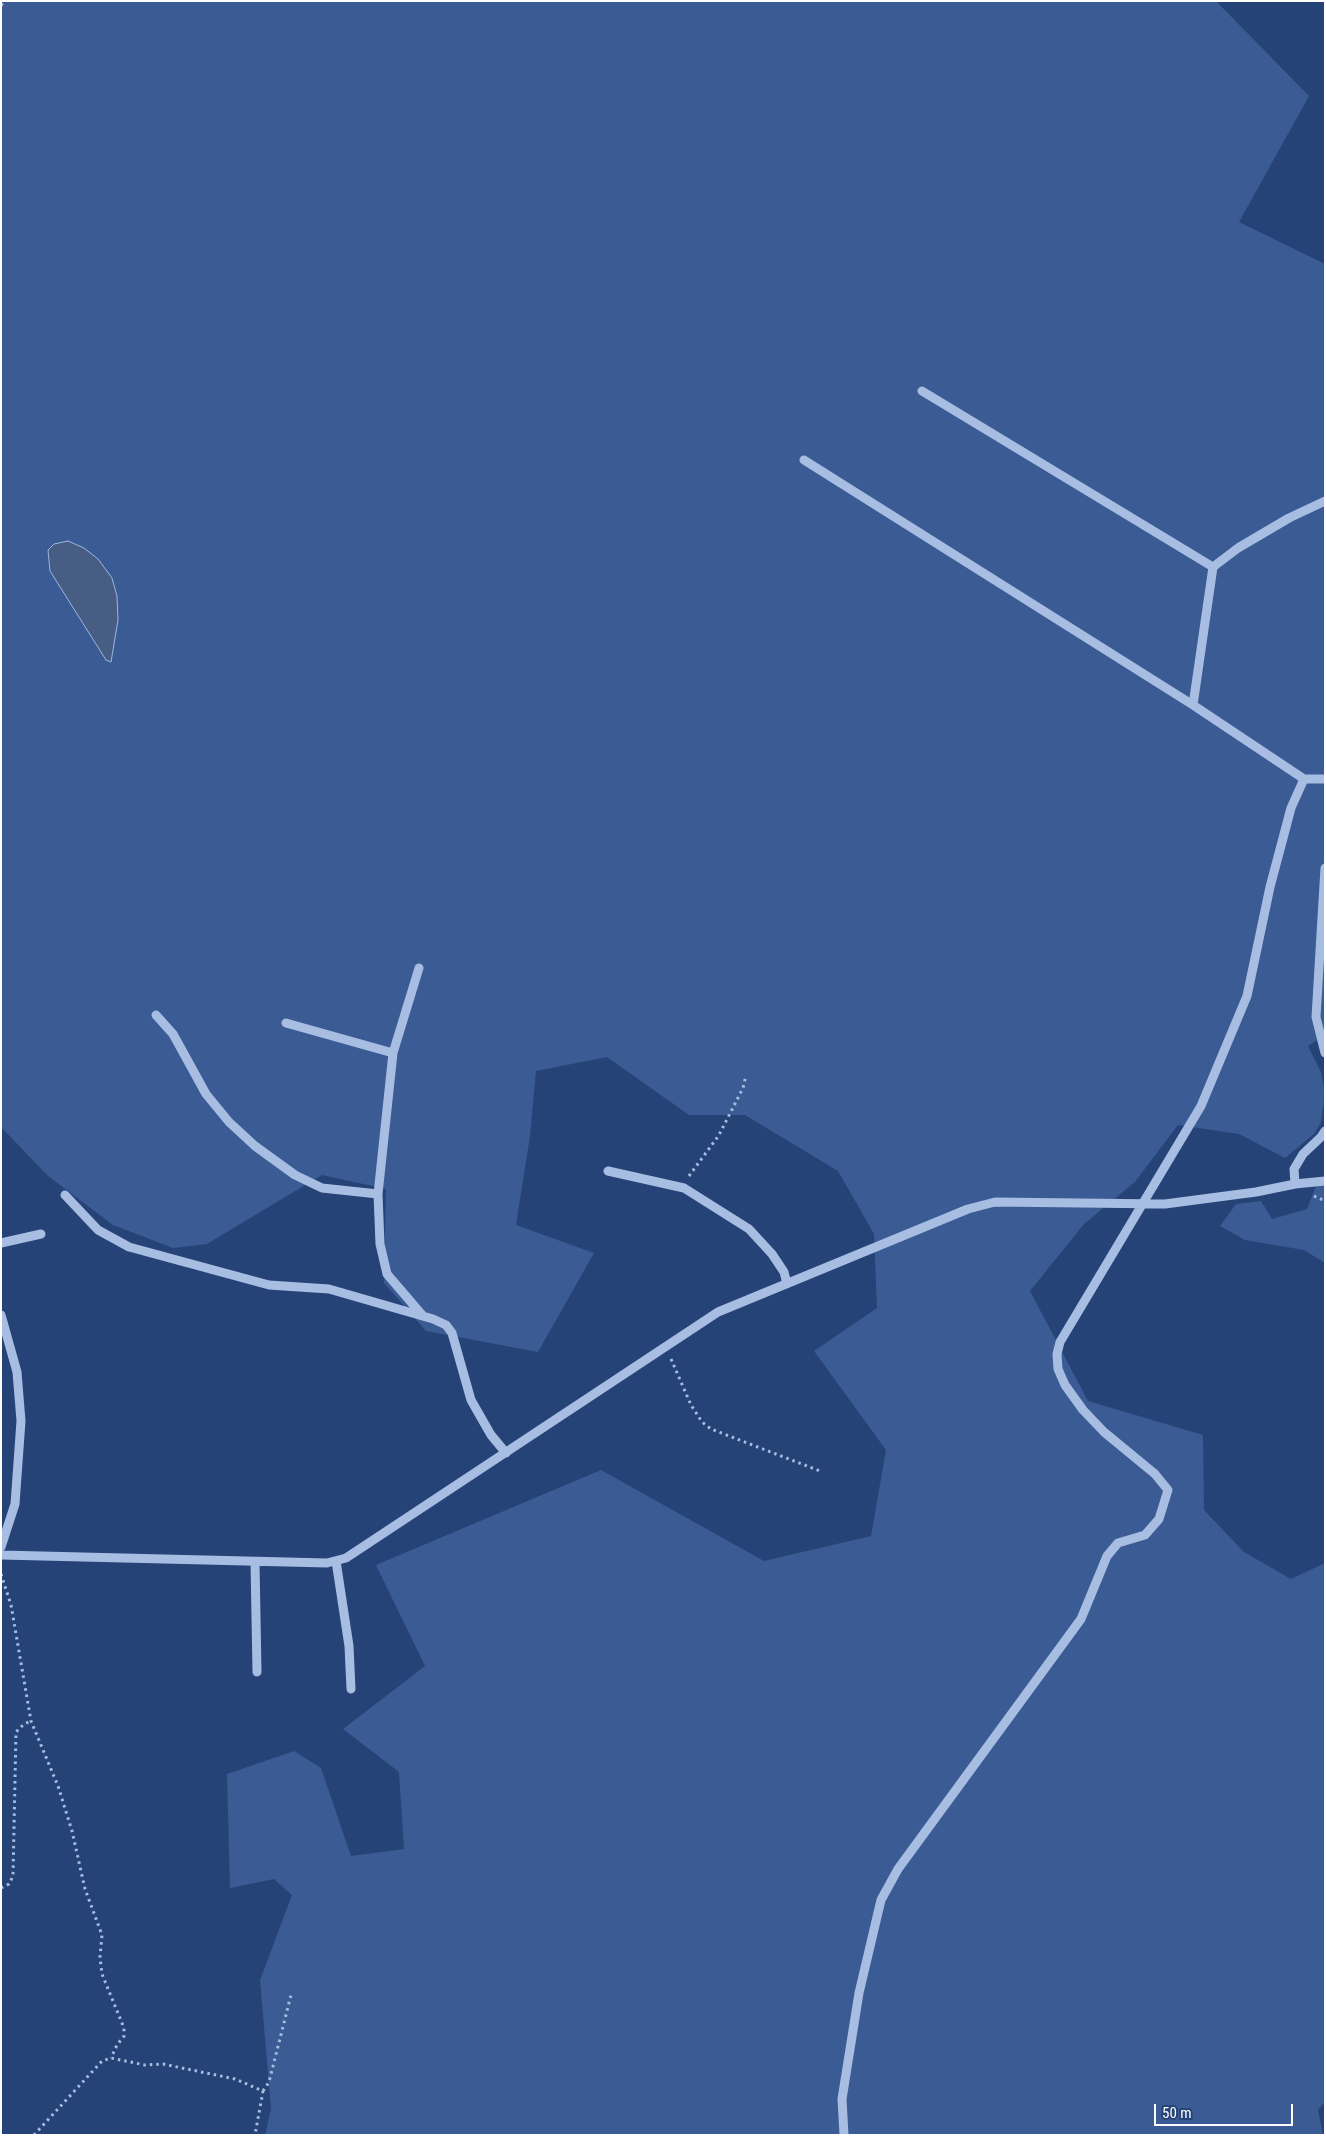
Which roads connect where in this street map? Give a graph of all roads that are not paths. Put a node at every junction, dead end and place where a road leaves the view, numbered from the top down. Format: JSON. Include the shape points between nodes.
{"nodes":[{"id":1,"x":922,"y":391,"type":"dead end"},
{"id":2,"x":804,"y":460,"type":"dead end"},
{"id":3,"x":1325,"y":501,"type":"edge"},
{"id":4,"x":1213,"y":567,"type":"junction"},
{"id":5,"x":1193,"y":705,"type":"junction"},
{"id":6,"x":1304,"y":779,"type":"junction"},
{"id":7,"x":1325,"y":780,"type":"edge"},
{"id":8,"x":1325,"y":868,"type":"edge"},
{"id":9,"x":419,"y":968,"type":"dead end"},
{"id":10,"x":156,"y":1015,"type":"dead end"},
{"id":11,"x":286,"y":1023,"type":"dead end"},
{"id":12,"x":393,"y":1053,"type":"junction"},
{"id":13,"x":1325,"y":1053,"type":"edge"},
{"id":14,"x":1325,"y":1131,"type":"edge"},
{"id":15,"x":608,"y":1171,"type":"dead end"},
{"id":16,"x":1325,"y":1181,"type":"edge"},
{"id":17,"x":1295,"y":1184,"type":"junction"},
{"id":18,"x":378,"y":1194,"type":"junction"},
{"id":19,"x":65,"y":1195,"type":"dead end"},
{"id":20,"x":1143,"y":1204,"type":"junction"},
{"id":21,"x":41,"y":1234,"type":"dead end"},
{"id":22,"x":1,"y":1243,"type":"edge"},
{"id":23,"x":787,"y":1284,"type":"junction"},
{"id":24,"x":1,"y":1315,"type":"edge"},
{"id":25,"x":423,"y":1317,"type":"junction"},
{"id":26,"x":506,"y":1453,"type":"junction"},
{"id":27,"x":1,"y":1547,"type":"edge"},
{"id":28,"x":1,"y":1555,"type":"edge"},
{"id":29,"x":336,"y":1561,"type":"junction"},
{"id":30,"x":255,"y":1562,"type":"junction"},
{"id":31,"x":257,"y":1672,"type":"dead end"},
{"id":32,"x":351,"y":1689,"type":"dead end"},
{"id":33,"x":844,"y":2135,"type":"edge"}],
"edges":[{"from":1,"to":4,"type":"street"},
{"from":2,"to":5,"type":"street"},
{"from":3,"to":4,"type":"street","via":[[1238,548]]},
{"from":4,"to":5,"type":"street"},
{"from":5,"to":6,"type":"street"},
{"from":6,"to":7,"type":"street"},
{"from":6,"to":20,"type":"street","via":[[1291,808],[1270,887],[1247,996],[1201,1106]]},
{"from":8,"to":13,"type":"street","via":[[1316,1017]]},
{"from":9,"to":12,"type":"street"},
{"from":10,"to":18,"type":"street","via":[[173,1034],[206,1094],[255,1146],[295,1175],[322,1188]]},
{"from":11,"to":12,"type":"street"},
{"from":12,"to":18,"type":"street"},
{"from":14,"to":17,"type":"street","via":[[1302,1154],[1294,1170]]},
{"from":15,"to":23,"type":"street","via":[[684,1188],[749,1229],[772,1254],[784,1272]]},
{"from":16,"to":17,"type":"street"},
{"from":17,"to":20,"type":"street","via":[[1165,1204]]},
{"from":18,"to":25,"type":"street","via":[[380,1244],[387,1274]]},
{"from":19,"to":25,"type":"street","via":[[98,1230],[129,1247],[269,1286],[329,1289]]},
{"from":20,"to":23,"type":"street","via":[[995,1202],[968,1209]]},
{"from":20,"to":33,"type":"street","via":[[1060,1342],[1057,1354],[1058,1368],[1065,1385],[1083,1410],[1155,1474],[1168,1490],[1160,1519],[1145,1535],[1118,1543],[1107,1556],[1081,1619],[898,1869],[881,1900],[859,1994],[842,2100]]},
{"from":21,"to":22,"type":"street"},
{"from":23,"to":26,"type":"street","via":[[718,1312]]},
{"from":24,"to":27,"type":"street","via":[[17,1372],[21,1421],[15,1504]]},
{"from":25,"to":26,"type":"street","via":[[446,1325],[452,1333],[471,1400],[491,1435]]},
{"from":26,"to":29,"type":"street","via":[[346,1558]]},
{"from":28,"to":30,"type":"street"},
{"from":29,"to":30,"type":"street"},
{"from":29,"to":32,"type":"street","via":[[349,1646]]},
{"from":30,"to":31,"type":"street"}]}
